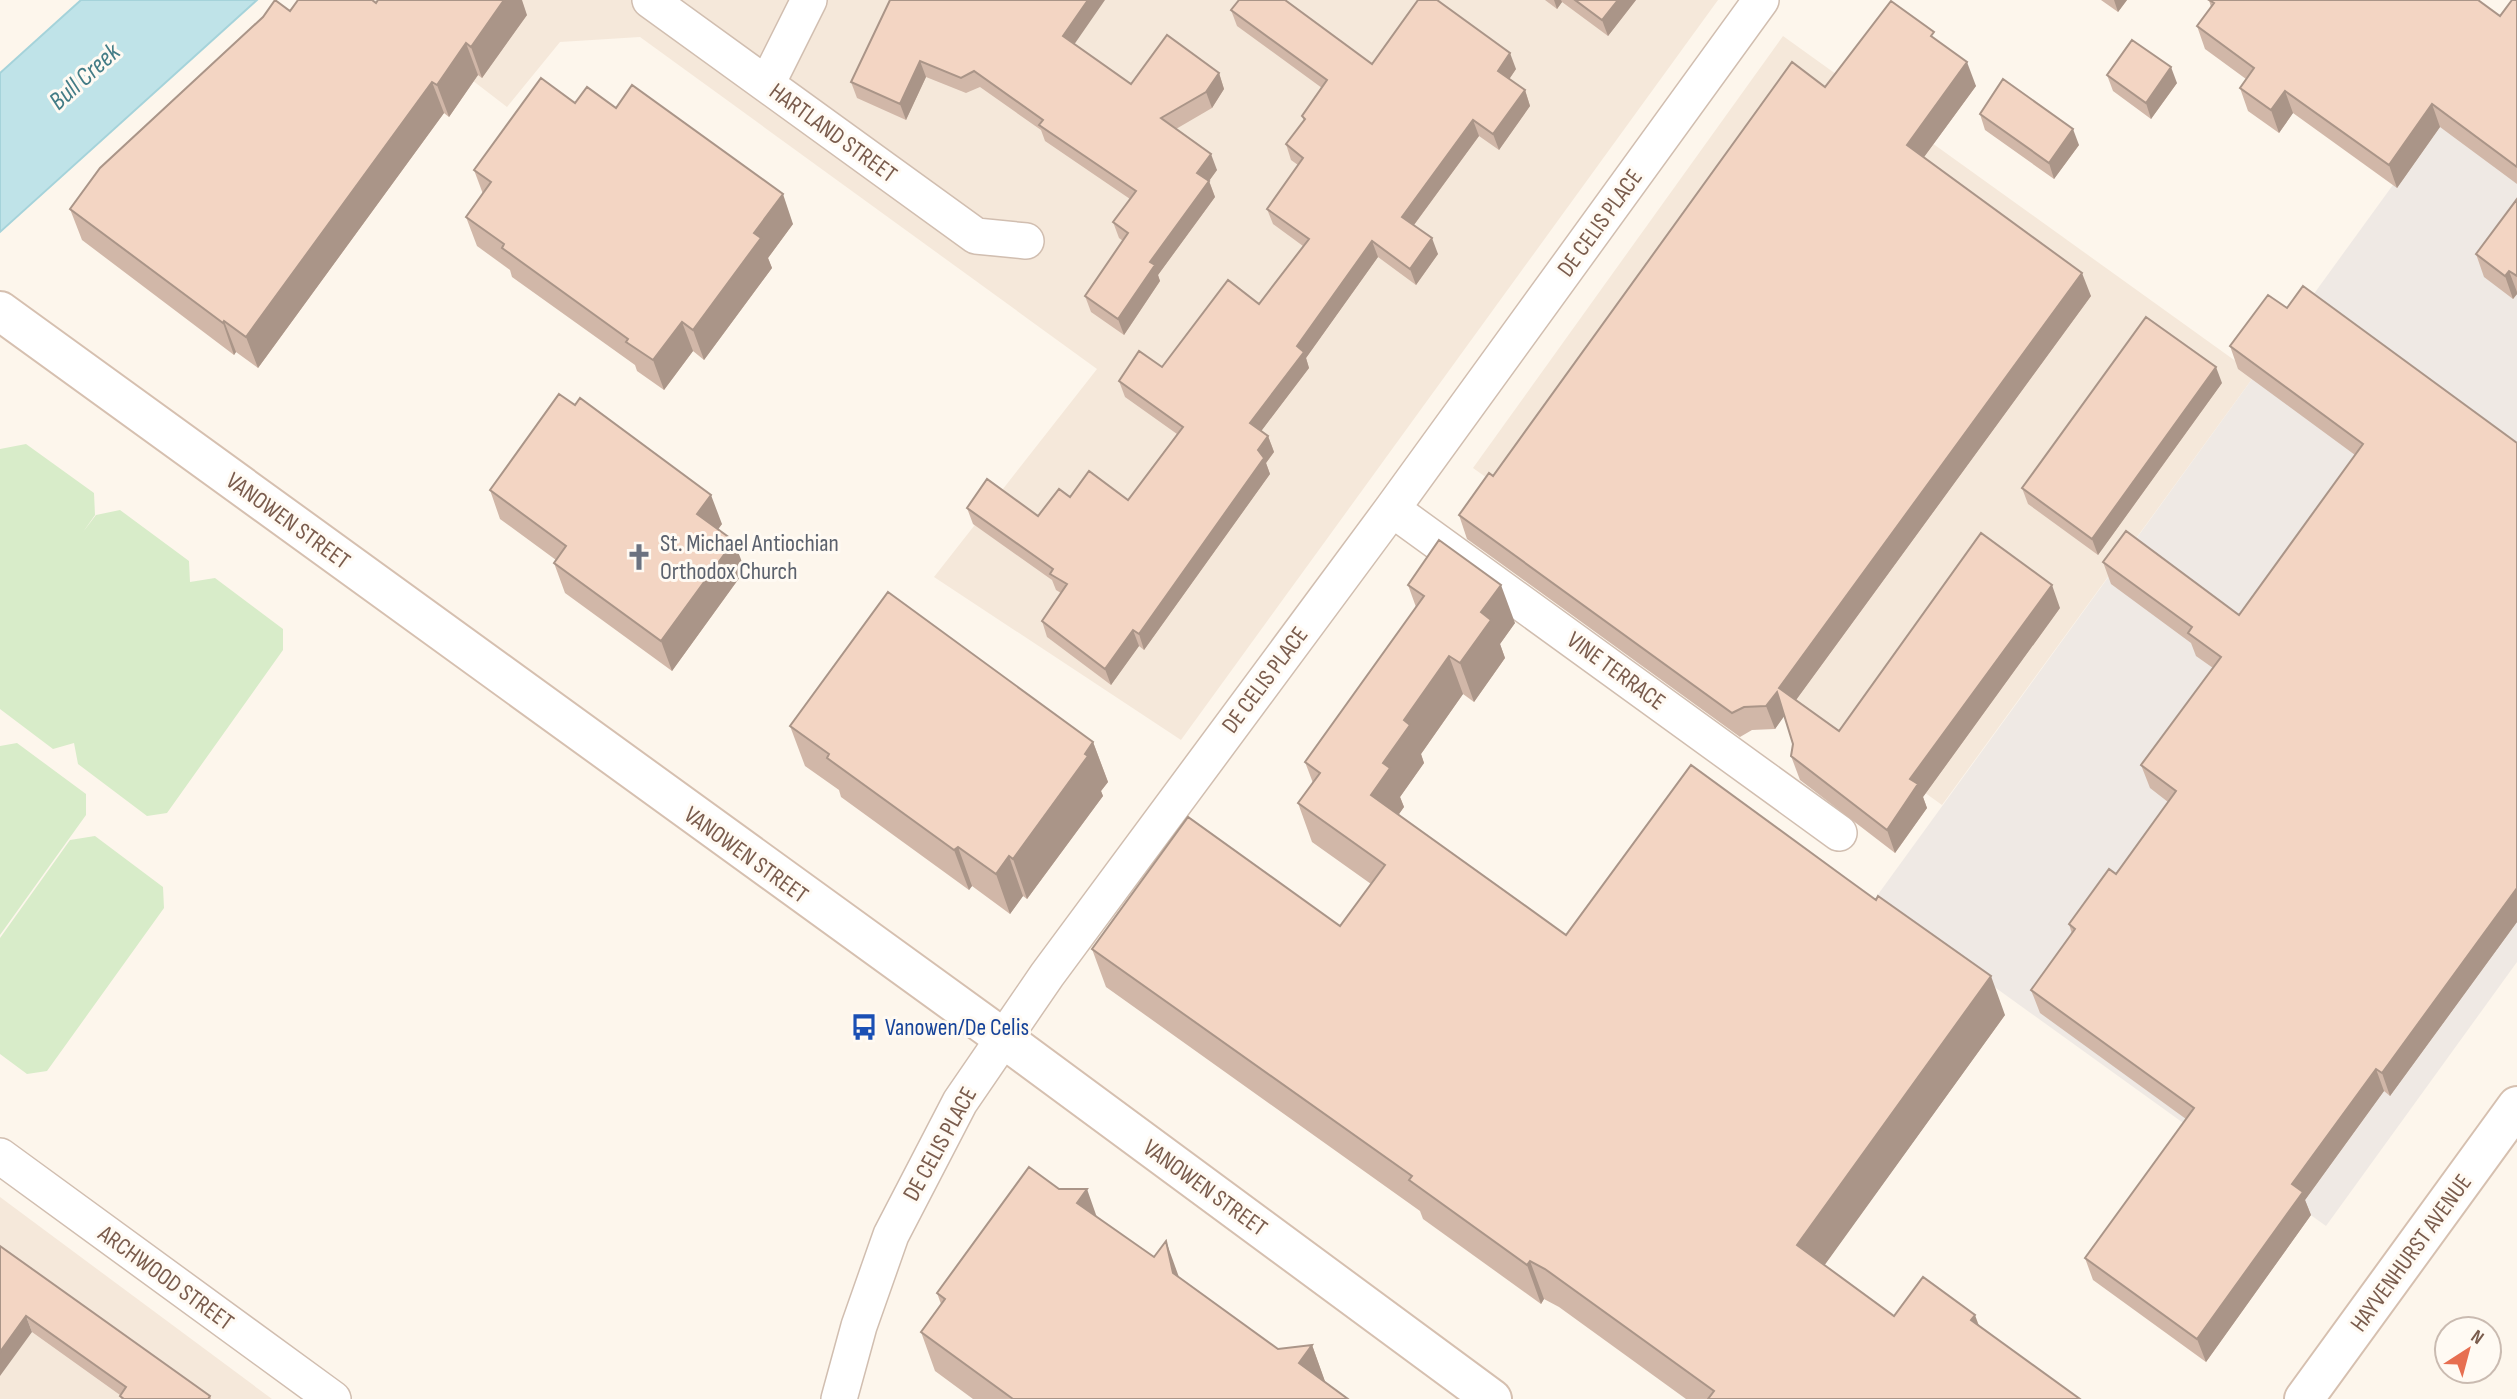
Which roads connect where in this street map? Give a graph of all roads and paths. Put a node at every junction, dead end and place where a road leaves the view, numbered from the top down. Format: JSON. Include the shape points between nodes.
{"nodes":[{"id":1,"x":650,"y":0,"type":"edge"},
{"id":2,"x":809,"y":0,"type":"edge"},
{"id":3,"x":1761,"y":0,"type":"edge"},
{"id":4,"x":767,"y":84,"type":"junction"},
{"id":5,"x":1026,"y":241,"type":"dead end"},
{"id":6,"x":0,"y":311,"type":"edge"},
{"id":7,"x":1392,"y":509,"type":"junction"},
{"id":8,"x":1839,"y":833,"type":"dead end"},
{"id":9,"x":1003,"y":1038,"type":"junction"},
{"id":10,"x":2517,"y":1106,"type":"edge"},
{"id":11,"x":0,"y":1156,"type":"edge"},
{"id":12,"x":333,"y":1399,"type":"edge"},
{"id":13,"x":839,"y":1399,"type":"edge"},
{"id":14,"x":1492,"y":1399,"type":"edge"},
{"id":15,"x":2304,"y":1399,"type":"edge"}],
"edges":[{"from":1,"to":4,"type":"street","name":"HARTLAND STREET"},
{"from":2,"to":4,"type":"street"},
{"from":3,"to":7,"type":"street","name":"DE CELIS PLACE"},
{"from":4,"to":5,"type":"street","name":"HARTLAND STREET","via":[[976,236]]},
{"from":6,"to":9,"type":"main road","name":"VANOWEN STREET"},
{"from":7,"to":8,"type":"street","name":"VINE TERRACE"},
{"from":7,"to":9,"type":"street","name":"DE CELIS PLACE"},
{"from":9,"to":13,"type":"street","name":"DE CELIS PLACE","via":[[960,1102],[891,1235]]},
{"from":9,"to":14,"type":"main road","name":"VANOWEN STREET"},
{"from":10,"to":15,"type":"main road","name":"HAYVENHURST AVENUE"},
{"from":11,"to":12,"type":"street","name":"ARCHWOOD STREET"}]}
